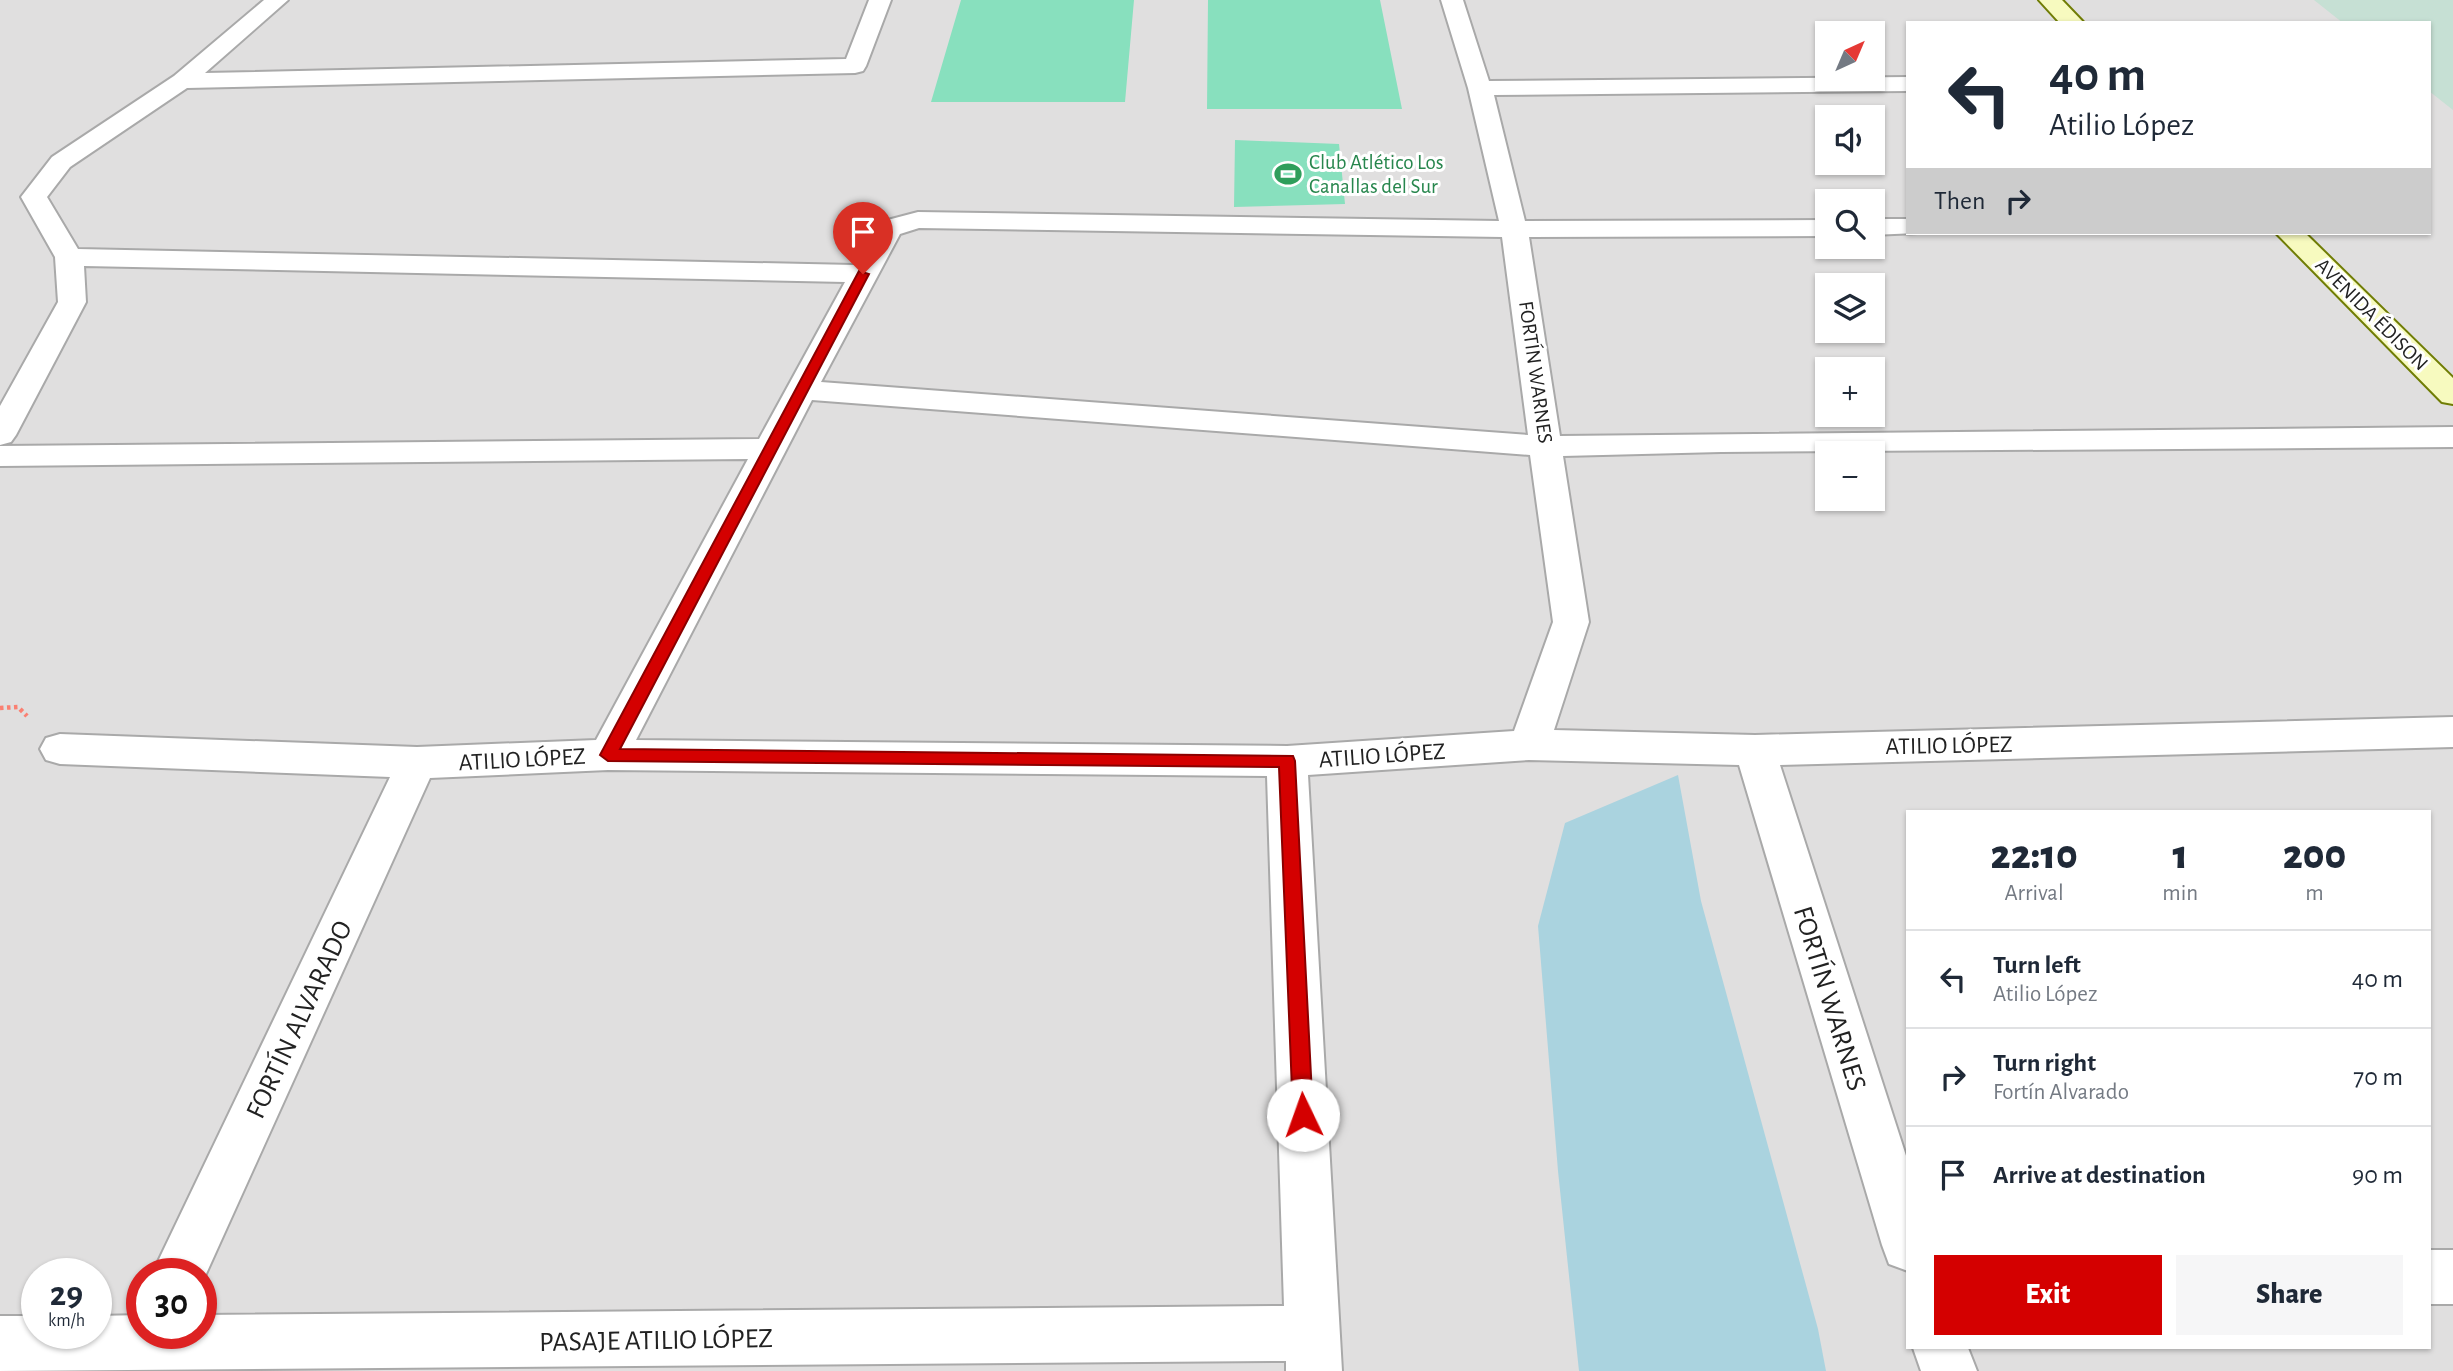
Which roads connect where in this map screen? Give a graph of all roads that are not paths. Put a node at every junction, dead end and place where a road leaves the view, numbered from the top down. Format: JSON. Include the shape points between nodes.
{"nodes":[{"id":1,"x":277,"y":0,"type":"edge"},
{"id":2,"x":880,"y":0,"type":"edge"},
{"id":3,"x":1452,"y":0,"type":"edge"},
{"id":4,"x":2050,"y":0,"type":"edge"},
{"id":5,"x":2073,"y":0,"type":"edge"},
{"id":6,"x":2071,"y":21,"type":"edge"},
{"id":7,"x":2095,"y":21,"type":"edge"},
{"id":8,"x":182,"y":80,"type":"junction"},
{"id":9,"x":1906,"y":84,"type":"edge"},
{"id":10,"x":1480,"y":88,"type":"junction"},
{"id":11,"x":1885,"y":227,"type":"edge"},
{"id":12,"x":1906,"y":227,"type":"edge"},
{"id":13,"x":1815,"y":228,"type":"edge"},
{"id":14,"x":1514,"y":229,"type":"junction"},
{"id":15,"x":2292,"y":235,"type":"edge"},
{"id":16,"x":2315,"y":235,"type":"edge"},
{"id":17,"x":69,"y":257,"type":"junction"},
{"id":18,"x":863,"y":274,"type":"junction"},
{"id":19,"x":2453,"y":362,"type":"edge"},
{"id":20,"x":802,"y":390,"type":"junction"},
{"id":21,"x":2453,"y":395,"type":"edge"},
{"id":22,"x":0,"y":435,"type":"edge"},
{"id":23,"x":2453,"y":437,"type":"edge"},
{"id":24,"x":1547,"y":446,"type":"junction"},
{"id":25,"x":772,"y":449,"type":"junction"},
{"id":26,"x":0,"y":456,"type":"edge"},
{"id":27,"x":2453,"y":732,"type":"edge"},
{"id":28,"x":1529,"y":745,"type":"junction"},
{"id":29,"x":60,"y":749,"type":"dead end"},
{"id":30,"x":1755,"y":750,"type":"junction"},
{"id":31,"x":608,"y":755,"type":"junction"},
{"id":32,"x":1287,"y":761,"type":"junction"},
{"id":33,"x":417,"y":763,"type":"junction"},
{"id":34,"x":1906,"y":1239,"type":"edge"},
{"id":35,"x":186,"y":1258,"type":"edge"},
{"id":36,"x":2431,"y":1277,"type":"edge"},
{"id":37,"x":2453,"y":1277,"type":"edge"},
{"id":38,"x":0,"y":1344,"type":"edge"},
{"id":39,"x":126,"y":1348,"type":"edge"},
{"id":40,"x":144,"y":1349,"type":"edge"},
{"id":41,"x":1941,"y":1349,"type":"edge"},
{"id":42,"x":1314,"y":1352,"type":"edge"},
{"id":43,"x":1949,"y":1371,"type":"edge"}],
"edges":[{"from":1,"to":8,"type":"street"},
{"from":2,"to":8,"type":"street","via":[[855,66]]},
{"from":3,"to":10,"type":"street","name":"FORTÍN WARNES"},
{"from":4,"to":6,"type":"main road"},
{"from":5,"to":7,"type":"main road"},
{"from":8,"to":17,"type":"street","via":[[61,162],[34,197]]},
{"from":9,"to":10,"type":"street"},
{"from":10,"to":14,"type":"street","name":"FORTÍN WARNES"},
{"from":11,"to":12,"type":"street"},
{"from":13,"to":14,"type":"street"},
{"from":14,"to":18,"type":"street","via":[[918,220],[890,228]]},
{"from":14,"to":24,"type":"street","name":"FORTÍN WARNES"},
{"from":15,"to":21,"type":"main road","name":"AVENIDA ÉDISON"},
{"from":16,"to":19,"type":"main road","name":"AVENIDA ÉDISON"},
{"from":17,"to":18,"type":"street"},
{"from":17,"to":22,"type":"street","via":[[72,302]]},
{"from":18,"to":20,"type":"street"},
{"from":20,"to":24,"type":"street"},
{"from":20,"to":25,"type":"street"},
{"from":23,"to":24,"type":"street"},
{"from":24,"to":28,"type":"street","name":"FORTÍN WARNES","via":[[1571,622]]},
{"from":25,"to":26,"type":"street"},
{"from":25,"to":31,"type":"street"},
{"from":27,"to":30,"type":"street","name":"ATILIO LÓPEZ"},
{"from":28,"to":30,"type":"street","name":"ATILIO LÓPEZ"},
{"from":28,"to":32,"type":"street","name":"ATILIO LÓPEZ"},
{"from":29,"to":33,"type":"street","name":"ATILIO LÓPEZ"},
{"from":30,"to":34,"type":"street","name":"FORTÍN WARNES"},
{"from":31,"to":32,"type":"street","name":"ATILIO LÓPEZ"},
{"from":31,"to":33,"type":"street","name":"ATILIO LÓPEZ"},
{"from":32,"to":42,"type":"street"},
{"from":33,"to":35,"type":"street","name":"FORTÍN ALVARADO"},
{"from":36,"to":37,"type":"street"},
{"from":38,"to":39,"type":"street","name":"PASAJE ATILIO LÓPEZ"},
{"from":40,"to":42,"type":"street","name":"PASAJE ATILIO LÓPEZ"},
{"from":41,"to":43,"type":"street"}]}
